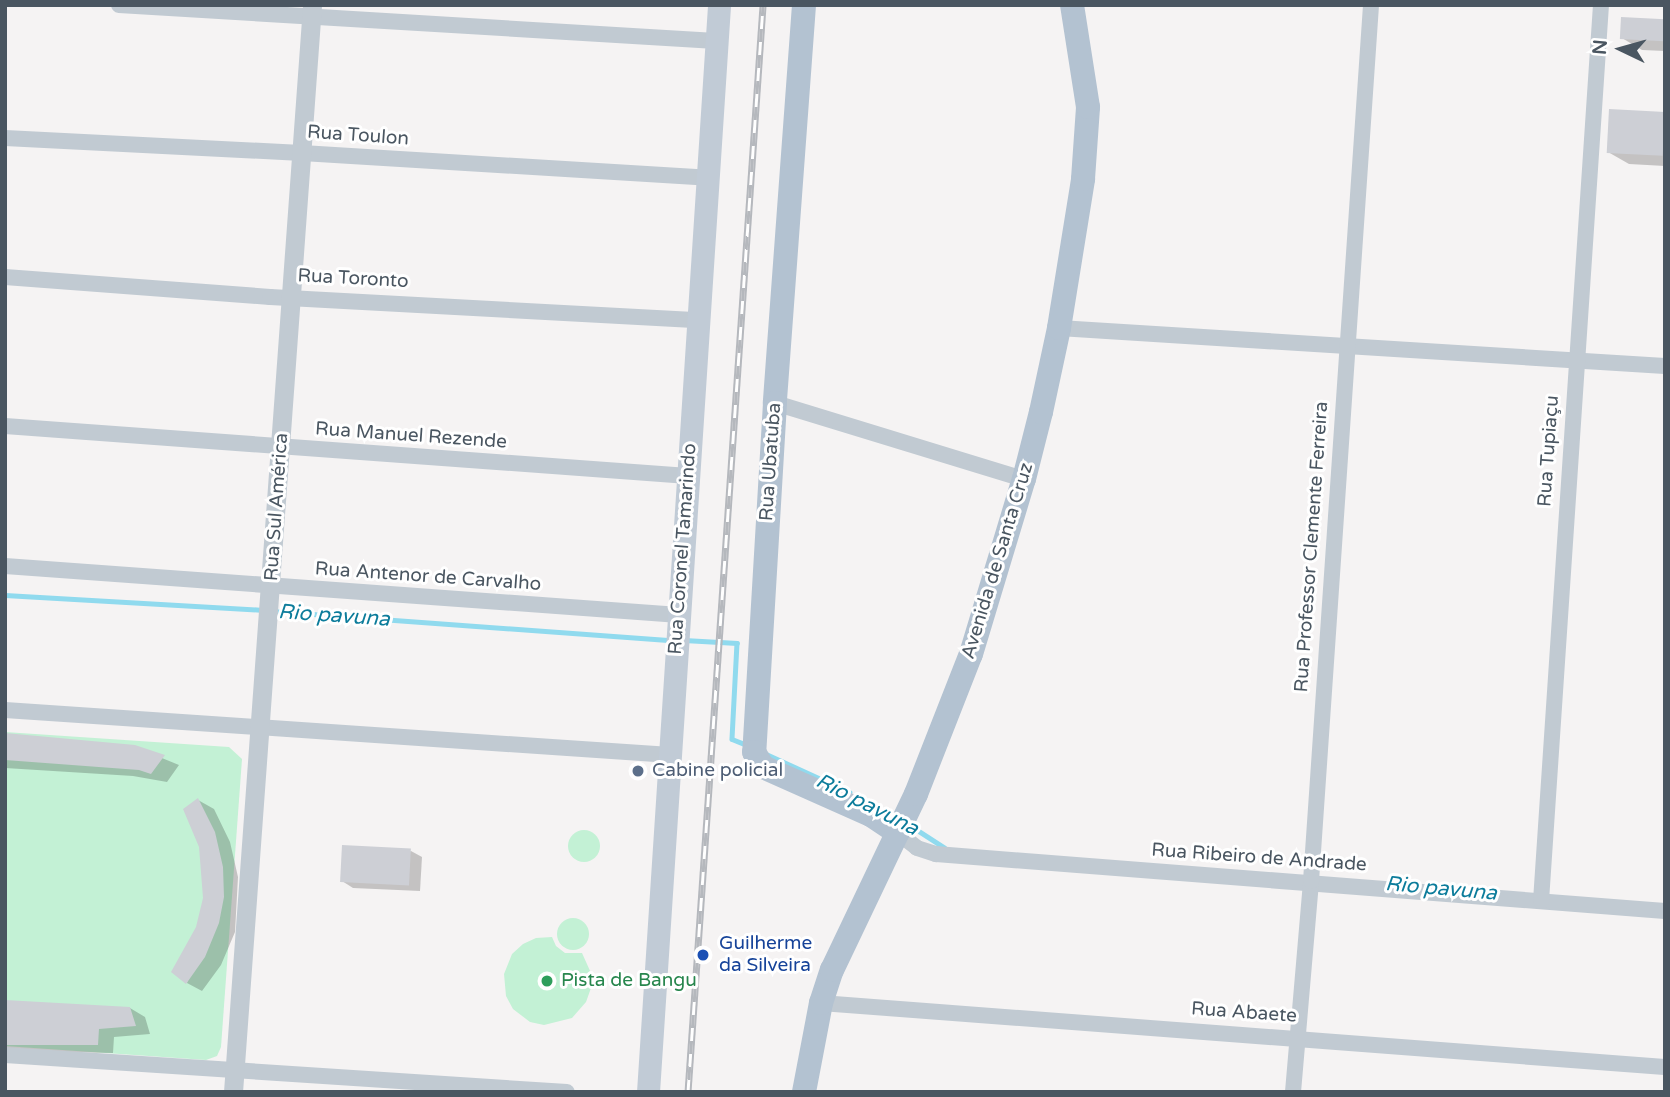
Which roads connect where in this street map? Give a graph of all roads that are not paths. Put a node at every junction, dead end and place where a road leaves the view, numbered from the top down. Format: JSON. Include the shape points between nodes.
{"nodes":[{"id":1,"x":119,"y":5,"type":"edge"},
{"id":2,"x":719,"y":5,"type":"edge"},
{"id":3,"x":804,"y":5,"type":"edge"},
{"id":4,"x":1072,"y":5,"type":"edge"},
{"id":5,"x":1371,"y":5,"type":"edge"},
{"id":6,"x":1601,"y":5,"type":"edge"},
{"id":7,"x":312,"y":12,"type":"edge"},
{"id":8,"x":716,"y":41,"type":"junction"},
{"id":9,"x":5,"y":138,"type":"edge"},
{"id":10,"x":302,"y":153,"type":"junction"},
{"id":11,"x":708,"y":178,"type":"junction"},
{"id":12,"x":5,"y":277,"type":"edge"},
{"id":13,"x":291,"y":296,"type":"junction"},
{"id":14,"x":698,"y":320,"type":"junction"},
{"id":15,"x":1059,"y":328,"type":"junction"},
{"id":16,"x":1347,"y":345,"type":"junction"},
{"id":17,"x":1576,"y":360,"type":"junction"},
{"id":18,"x":1665,"y":366,"type":"edge"},
{"id":19,"x":775,"y":403,"type":"junction"},
{"id":20,"x":5,"y":426,"type":"edge"},
{"id":21,"x":281,"y":448,"type":"junction"},
{"id":22,"x":688,"y":476,"type":"junction"},
{"id":23,"x":1024,"y":479,"type":"junction"},
{"id":24,"x":5,"y":566,"type":"edge"},
{"id":25,"x":272,"y":586,"type":"junction"},
{"id":26,"x":680,"y":615,"type":"junction"},
{"id":27,"x":5,"y":709,"type":"edge"},
{"id":28,"x":261,"y":729,"type":"junction"},
{"id":29,"x":670,"y":755,"type":"junction"},
{"id":30,"x":898,"y":833,"type":"junction"},
{"id":31,"x":1311,"y":879,"type":"junction"},
{"id":32,"x":1541,"y":898,"type":"junction"},
{"id":33,"x":1665,"y":911,"type":"edge"},
{"id":34,"x":821,"y":1003,"type":"junction"},
{"id":35,"x":1298,"y":1038,"type":"junction"},
{"id":36,"x":5,"y":1055,"type":"edge"},
{"id":37,"x":1665,"y":1067,"type":"edge"},
{"id":38,"x":234,"y":1070,"type":"junction"},
{"id":39,"x":233,"y":1092,"type":"edge"},
{"id":40,"x":567,"y":1092,"type":"edge"},
{"id":41,"x":648,"y":1092,"type":"edge"},
{"id":42,"x":804,"y":1092,"type":"edge"},
{"id":43,"x":1293,"y":1092,"type":"edge"}],
"edges":[{"from":1,"to":7,"type":"street"},
{"from":2,"to":8,"type":"main road","name":"Rua Coronel Tamarindo"},
{"from":3,"to":19,"type":"main road","name":"Rua Ubatuba"},
{"from":4,"to":15,"type":"main road","name":"Avenida de Santa Cruz","via":[[1088,107],[1083,179]]},
{"from":5,"to":16,"type":"street","name":"Rua Professor Clemente Ferreira"},
{"from":6,"to":17,"type":"street","name":"Rua Tupiaçu"},
{"from":7,"to":8,"type":"street"},
{"from":7,"to":10,"type":"street","name":"Rua Sul América"},
{"from":8,"to":11,"type":"main road","name":"Rua Coronel Tamarindo"},
{"from":9,"to":10,"type":"street","name":"Rua Toulon"},
{"from":10,"to":11,"type":"street","name":"Rua Toulon"},
{"from":10,"to":13,"type":"street","name":"Rua Sul América"},
{"from":11,"to":14,"type":"main road","name":"Rua Coronel Tamarindo"},
{"from":12,"to":13,"type":"street","name":"Rua Toronto"},
{"from":13,"to":14,"type":"street","name":"Rua Toronto"},
{"from":13,"to":21,"type":"street","name":"Rua Sul América"},
{"from":14,"to":22,"type":"main road","name":"Rua Coronel Tamarindo"},
{"from":15,"to":16,"type":"street"},
{"from":15,"to":23,"type":"main road","name":"Avenida de Santa Cruz"},
{"from":16,"to":17,"type":"street"},
{"from":16,"to":31,"type":"street","name":"Rua Professor Clemente Ferreira"},
{"from":17,"to":18,"type":"street"},
{"from":17,"to":32,"type":"street","name":"Rua Tupiaçu"},
{"from":19,"to":23,"type":"street"},
{"from":19,"to":30,"type":"main road","name":"Rua Ubatuba","via":[[754,752],[764,767],[871,815]]},
{"from":20,"to":21,"type":"street","name":"Rua Manuel Rezende"},
{"from":21,"to":22,"type":"street","name":"Rua Manuel Rezende"},
{"from":21,"to":25,"type":"street","name":"Rua Sul América"},
{"from":22,"to":26,"type":"main road","name":"Rua Coronel Tamarindo"},
{"from":23,"to":30,"type":"main road","name":"Avenida de Santa Cruz","via":[[971,654]]},
{"from":24,"to":25,"type":"street","name":"Rua Antenor de Carvalho"},
{"from":25,"to":26,"type":"street","name":"Rua Antenor de Carvalho"},
{"from":25,"to":28,"type":"street","name":"Rua Sul América"},
{"from":26,"to":29,"type":"main road","name":"Rua Coronel Tamarindo"},
{"from":27,"to":28,"type":"street"},
{"from":28,"to":29,"type":"street"},
{"from":28,"to":38,"type":"street","name":"Rua Sul América"},
{"from":29,"to":41,"type":"main road","name":"Rua Coronel Tamarindo"},
{"from":30,"to":31,"type":"street","name":"Rua Ribeiro de Andrade","via":[[917,848],[936,854]]},
{"from":30,"to":34,"type":"main road","name":"Avenida de Santa Cruz","via":[[852,925]]},
{"from":31,"to":32,"type":"street","name":"Rua Ribeiro de Andrade"},
{"from":31,"to":35,"type":"street","name":"Rua Professor Clemente Ferreira"},
{"from":32,"to":33,"type":"street","name":"Rua Ribeiro de Andrade"},
{"from":34,"to":35,"type":"street","name":"Rua Abaete"},
{"from":34,"to":42,"type":"main road","name":"Avenida de Santa Cruz"},
{"from":35,"to":37,"type":"street","name":"Rua Abaete"},
{"from":35,"to":43,"type":"street","name":"Rua Professor Clemente Ferreira"},
{"from":36,"to":38,"type":"street"},
{"from":38,"to":39,"type":"street","name":"Rua Sul América"},
{"from":38,"to":40,"type":"street"}]}
